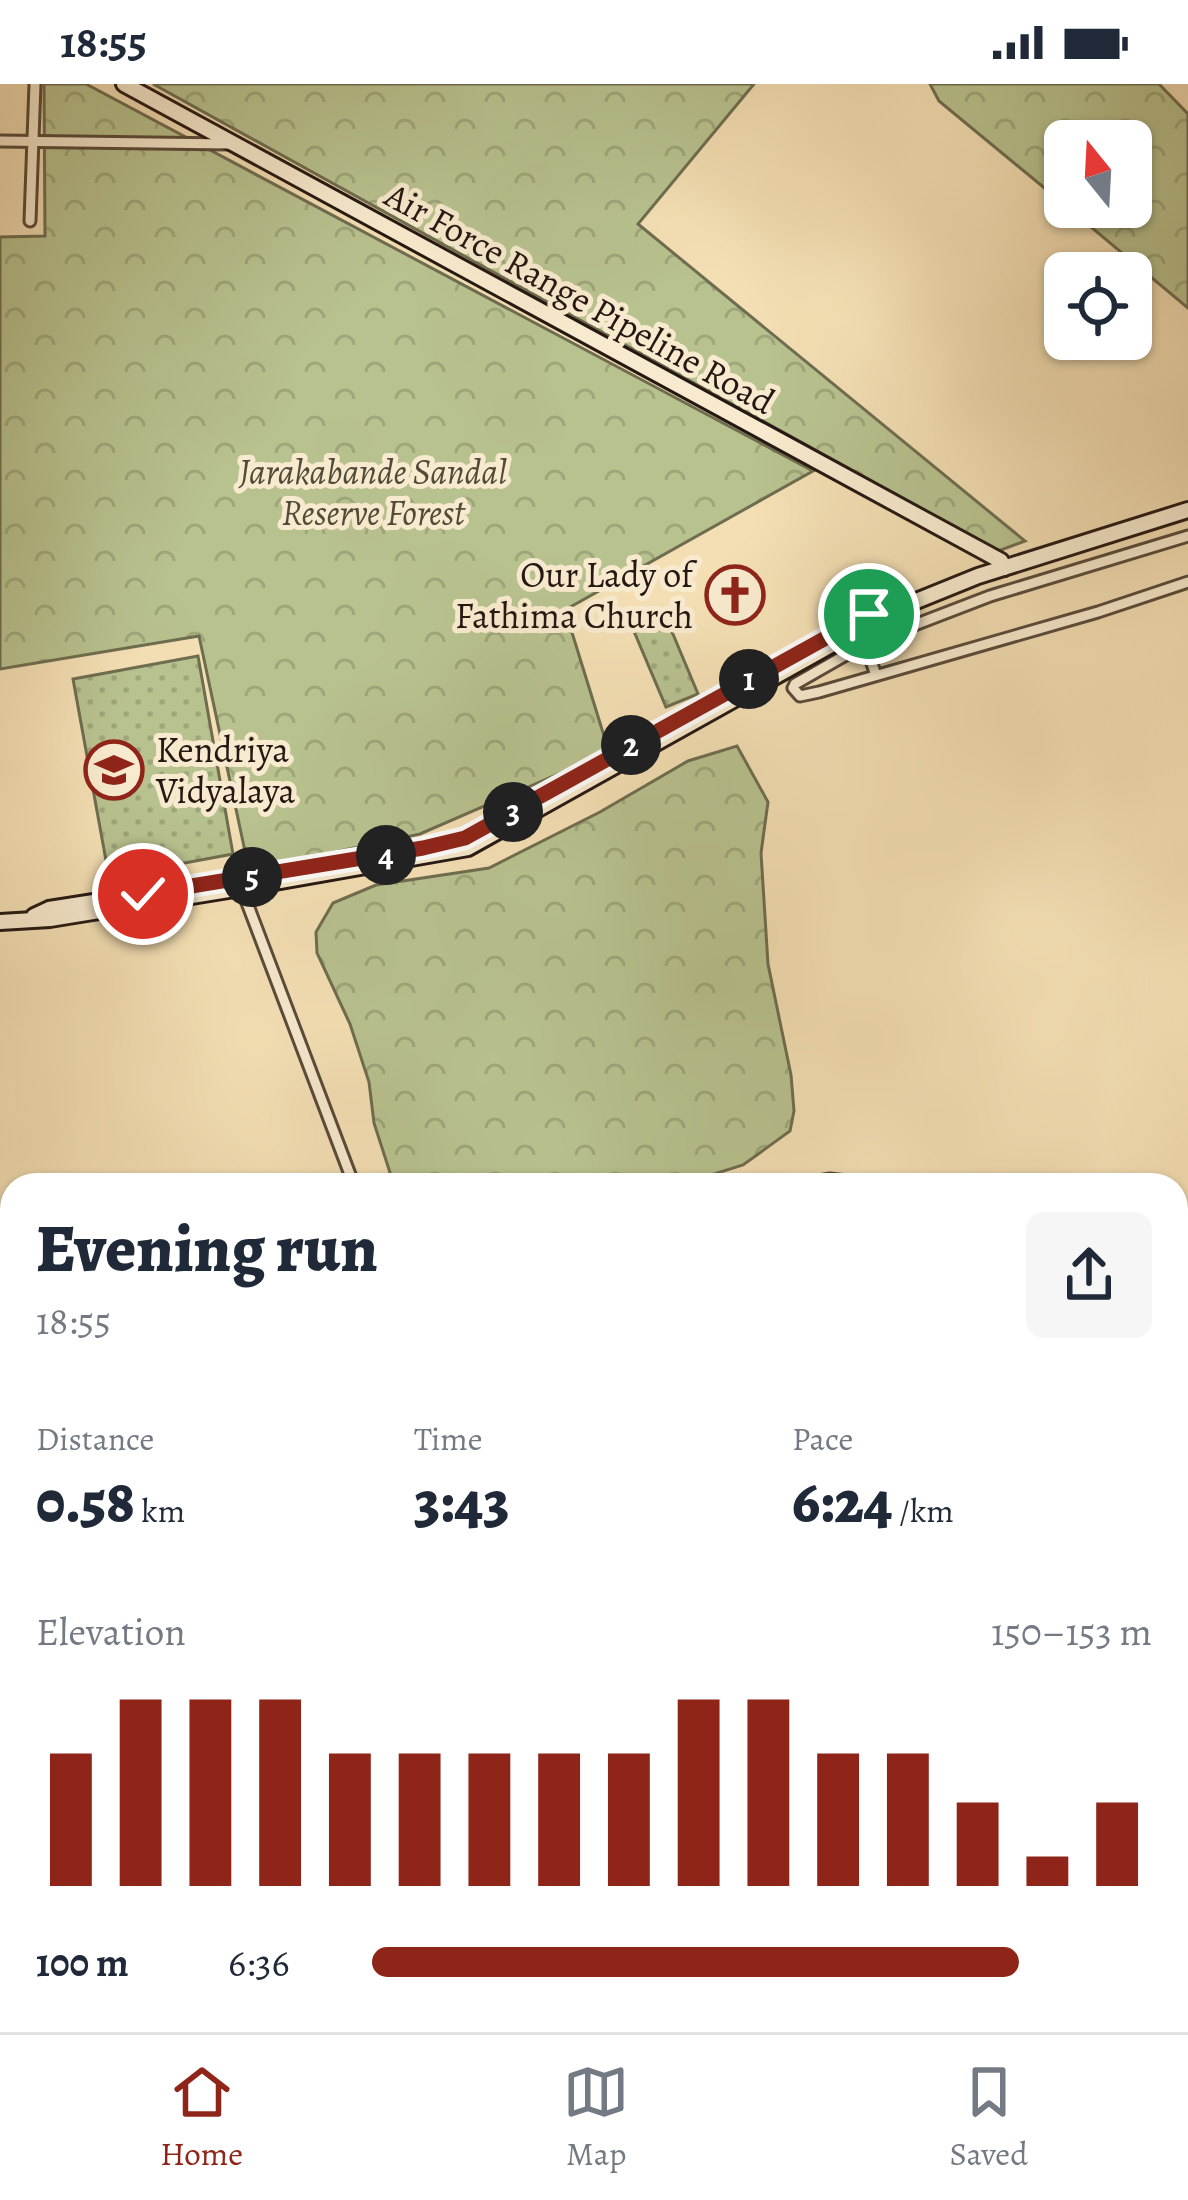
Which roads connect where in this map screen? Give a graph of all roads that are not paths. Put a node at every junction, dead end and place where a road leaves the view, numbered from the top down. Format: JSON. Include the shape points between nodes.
{"nodes":[{"id":1,"x":35,"y":84,"type":"edge"},
{"id":2,"x":124,"y":84,"type":"edge"},
{"id":3,"x":0,"y":141,"type":"edge"},
{"id":4,"x":33,"y":142,"type":"junction"},
{"id":5,"x":233,"y":144,"type":"junction"},
{"id":6,"x":30,"y":221,"type":"dead end"},
{"id":7,"x":1188,"y":508,"type":"edge"},
{"id":8,"x":1188,"y":536,"type":"edge"},
{"id":9,"x":1003,"y":564,"type":"junction"},
{"id":10,"x":1188,"y":581,"type":"edge"},
{"id":11,"x":866,"y":644,"type":"junction"},
{"id":12,"x":876,"y":674,"type":"junction"},
{"id":13,"x":240,"y":884,"type":"junction"},
{"id":14,"x":0,"y":922,"type":"edge"},
{"id":15,"x":349,"y":1173,"type":"edge"}],
"edges":[{"from":1,"to":4,"type":"street"},
{"from":2,"to":5,"type":"main road","name":"Air Force Range Pipeline Road"},
{"from":3,"to":4,"type":"street"},
{"from":4,"to":5,"type":"street"},
{"from":4,"to":6,"type":"street"},
{"from":5,"to":9,"type":"main road","name":"Air Force Range Pipeline Road"},
{"from":7,"to":9,"type":"main road"},
{"from":8,"to":11,"type":"street","via":[[990,596]]},
{"from":9,"to":13,"type":"main road","via":[[850,632],[534,805],[483,842]]},
{"from":10,"to":12,"type":"street"},
{"from":11,"to":12,"type":"street"},
{"from":11,"to":12,"type":"street","via":[[794,688],[800,696]]},
{"from":13,"to":14,"type":"main road"},
{"from":13,"to":15,"type":"street"}]}
